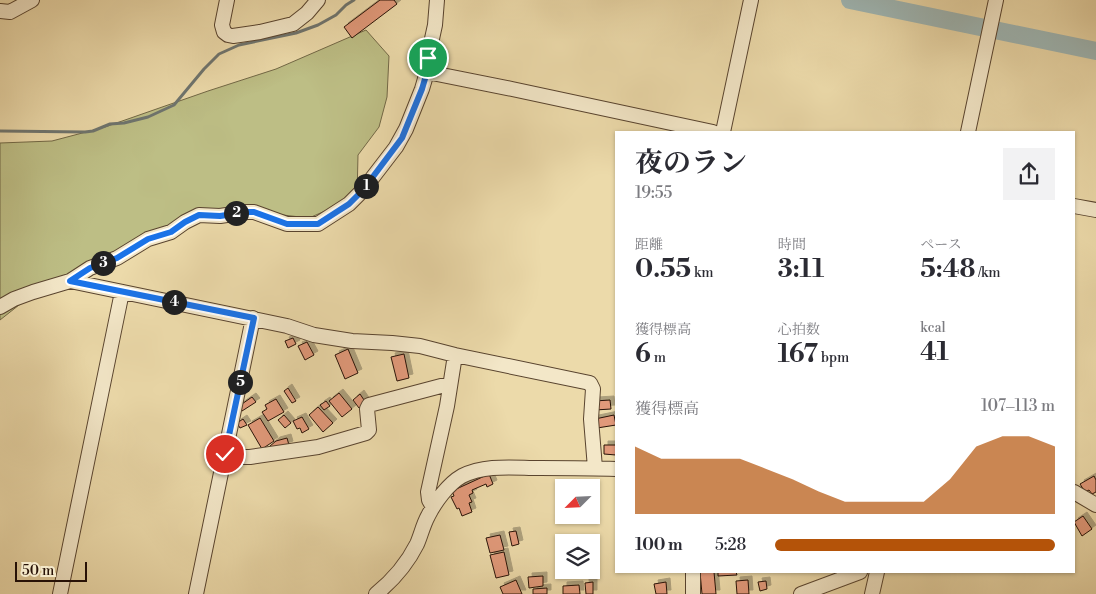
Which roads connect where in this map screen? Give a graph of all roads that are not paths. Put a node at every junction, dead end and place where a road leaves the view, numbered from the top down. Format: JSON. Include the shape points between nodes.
{"nodes":[{"id":1,"x":32,"y":0,"type":"edge"},
{"id":2,"x":228,"y":0,"type":"edge"},
{"id":3,"x":318,"y":0,"type":"edge"},
{"id":4,"x":437,"y":0,"type":"edge"},
{"id":5,"x":751,"y":0,"type":"edge"},
{"id":6,"x":996,"y":0,"type":"edge"},
{"id":7,"x":0,"y":11,"type":"edge"},
{"id":8,"x":427,"y":72,"type":"junction"},
{"id":9,"x":708,"y":131,"type":"edge"},
{"id":10,"x":723,"y":131,"type":"edge"},
{"id":11,"x":968,"y":131,"type":"edge"},
{"id":12,"x":1075,"y":206,"type":"edge"},
{"id":13,"x":1096,"y":210,"type":"edge"},
{"id":14,"x":70,"y":281,"type":"junction"},
{"id":15,"x":122,"y":292,"type":"junction"},
{"id":16,"x":0,"y":306,"type":"edge"},
{"id":17,"x":254,"y":318,"type":"junction"},
{"id":18,"x":456,"y":355,"type":"junction"},
{"id":19,"x":450,"y":385,"type":"junction"},
{"id":20,"x":225,"y":454,"type":"junction"},
{"id":21,"x":594,"y":468,"type":"junction"},
{"id":22,"x":615,"y":470,"type":"edge"},
{"id":23,"x":1075,"y":493,"type":"edge"},
{"id":24,"x":1096,"y":504,"type":"edge"},
{"id":25,"x":433,"y":507,"type":"junction"},
{"id":26,"x":693,"y":573,"type":"edge"},
{"id":27,"x":857,"y":573,"type":"edge"},
{"id":28,"x":877,"y":573,"type":"edge"},
{"id":29,"x":60,"y":594,"type":"edge"},
{"id":30,"x":196,"y":594,"type":"edge"},
{"id":31,"x":376,"y":594,"type":"edge"},
{"id":32,"x":693,"y":594,"type":"edge"},
{"id":33,"x":801,"y":594,"type":"edge"},
{"id":34,"x":872,"y":594,"type":"edge"}],
"edges":[{"from":1,"to":7,"type":"street","via":[[10,12]]},
{"from":2,"to":3,"type":"street","via":[[222,25],[224,32],[233,36],[293,24]]},
{"from":4,"to":8,"type":"street"},
{"from":5,"to":10,"type":"street"},
{"from":6,"to":11,"type":"street"},
{"from":8,"to":9,"type":"street"},
{"from":8,"to":14,"type":"street","via":[[396,147],[349,204],[318,224],[287,224],[254,212],[199,215]]},
{"from":12,"to":13,"type":"street"},
{"from":14,"to":15,"type":"street"},
{"from":14,"to":16,"type":"street"},
{"from":15,"to":17,"type":"street"},
{"from":15,"to":29,"type":"street"},
{"from":17,"to":18,"type":"street","via":[[352,341],[420,346]]},
{"from":17,"to":20,"type":"street"},
{"from":18,"to":19,"type":"street"},
{"from":18,"to":21,"type":"street","via":[[590,383],[593,389]]},
{"from":19,"to":20,"type":"street","via":[[369,405],[369,430],[366,433],[318,447],[250,457]]},
{"from":19,"to":25,"type":"street","via":[[428,492]]},
{"from":20,"to":30,"type":"street"},
{"from":21,"to":22,"type":"street"},
{"from":21,"to":25,"type":"street","via":[[498,467],[472,472],[457,479]]},
{"from":23,"to":24,"type":"street"},
{"from":25,"to":31,"type":"street","via":[[410,556]]},
{"from":26,"to":32,"type":"street"},
{"from":27,"to":33,"type":"street"},
{"from":28,"to":34,"type":"street"}]}
